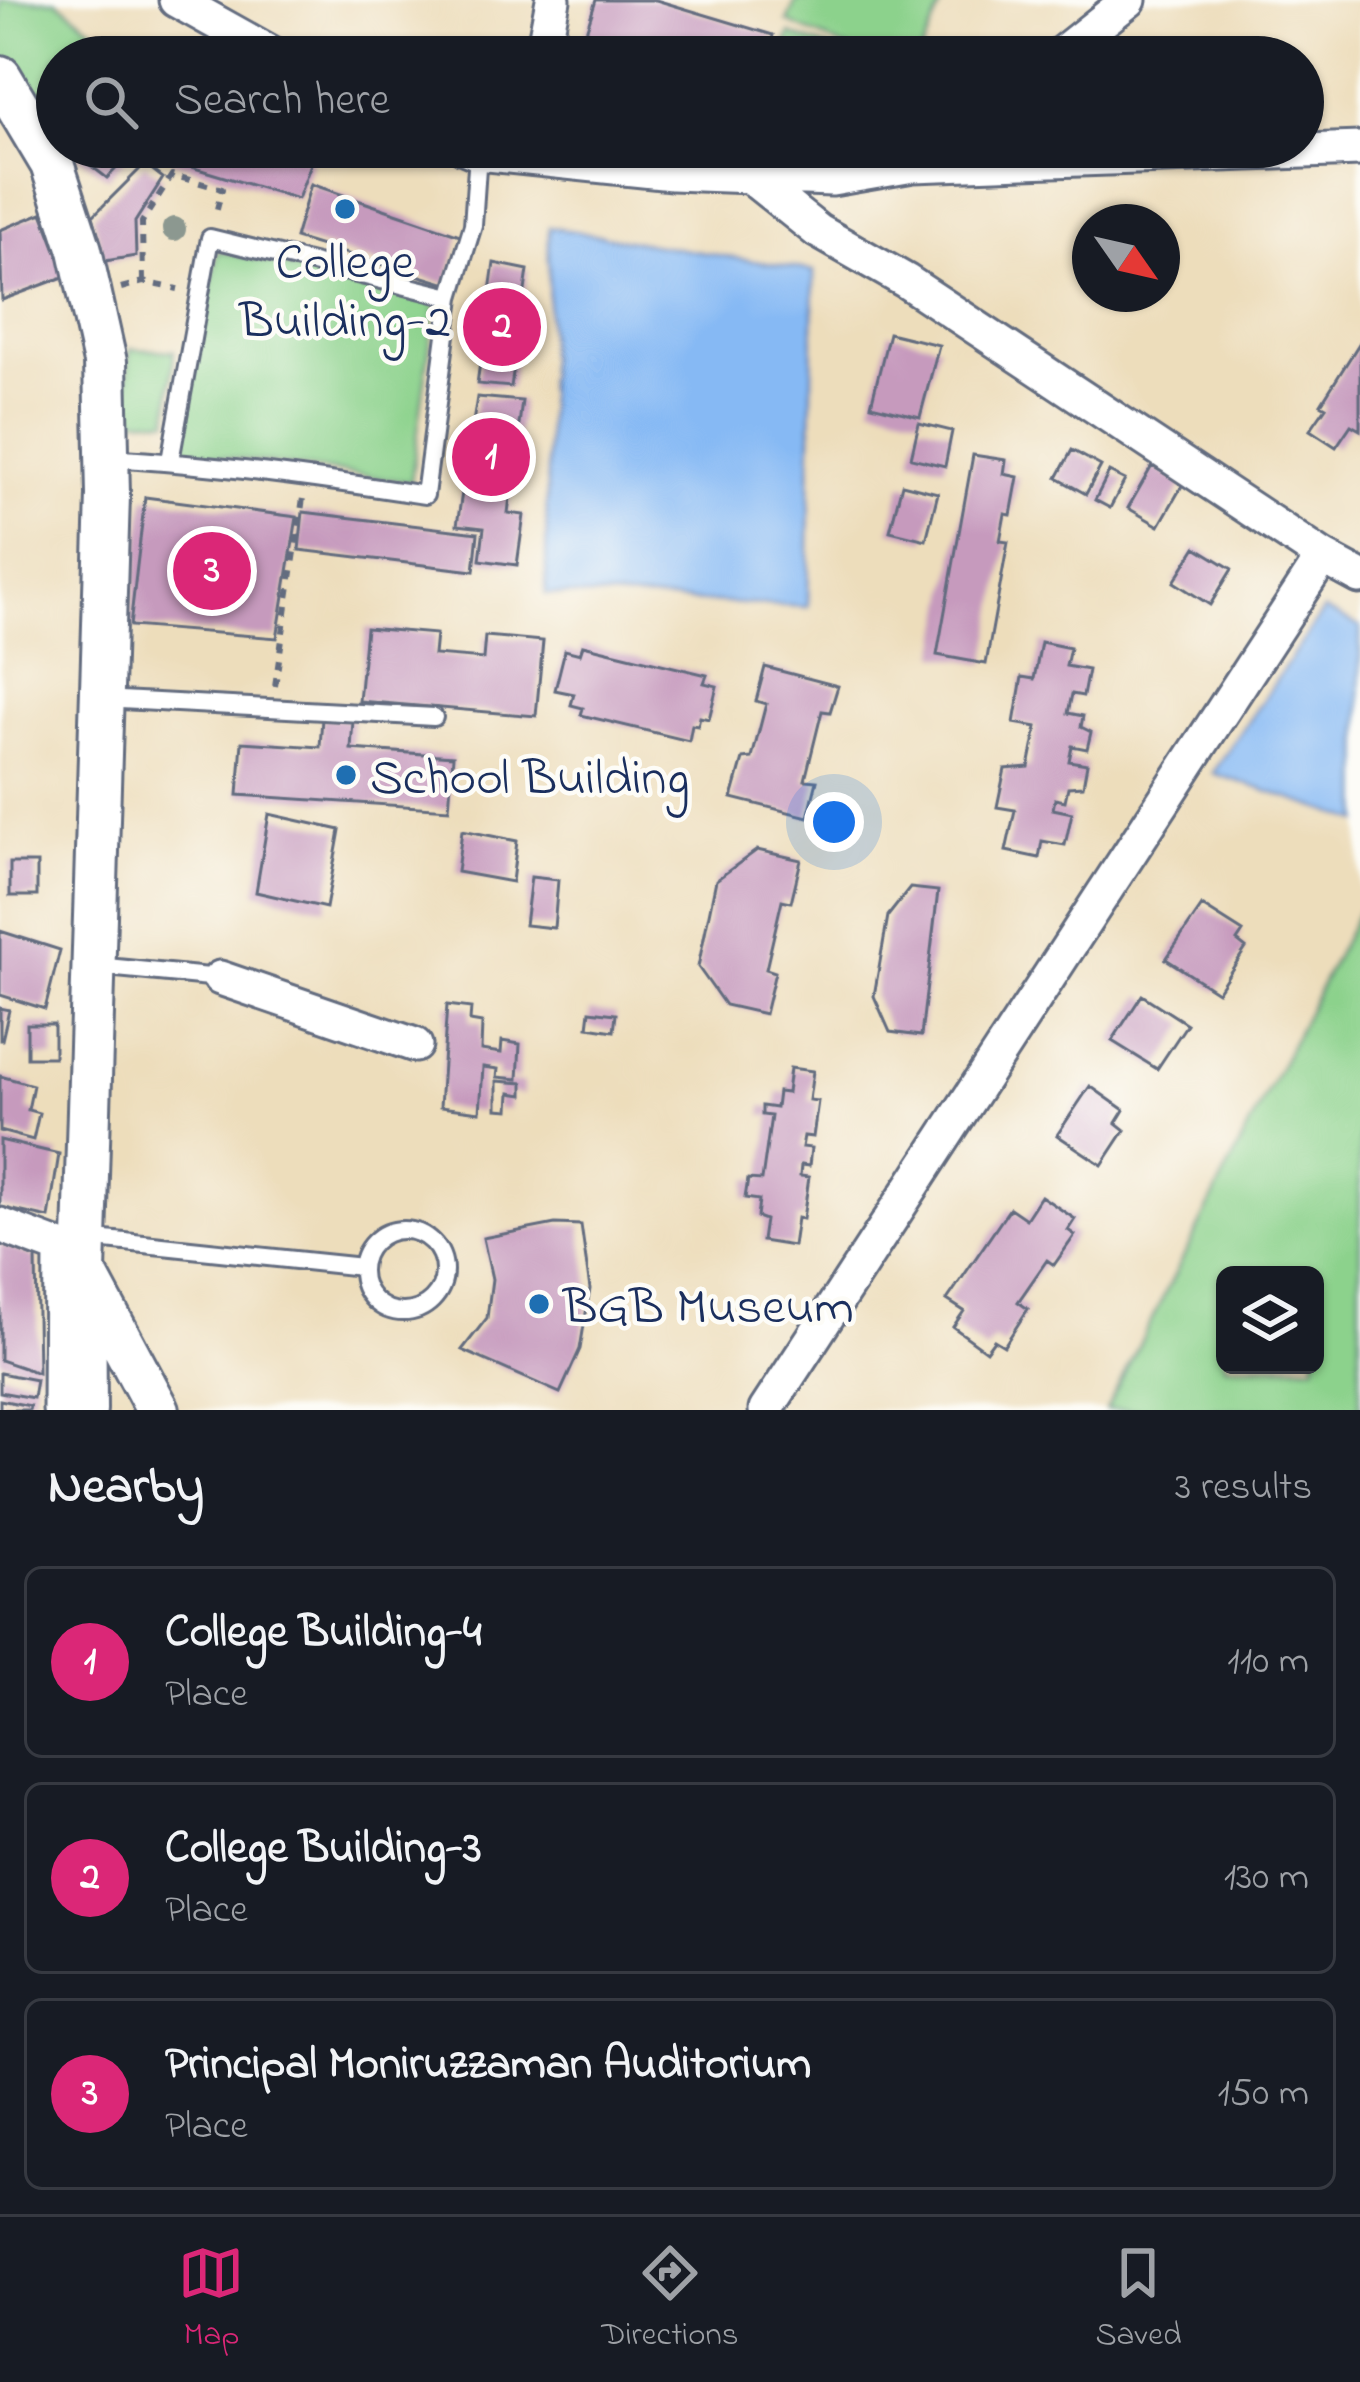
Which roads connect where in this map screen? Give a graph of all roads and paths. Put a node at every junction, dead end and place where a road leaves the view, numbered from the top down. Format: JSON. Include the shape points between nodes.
{"nodes":[{"id":1,"x":176,"y":0,"type":"edge"},
{"id":2,"x":554,"y":0,"type":"edge"},
{"id":3,"x":1129,"y":0,"type":"edge"},
{"id":4,"x":240,"y":36,"type":"edge"},
{"id":5,"x":546,"y":36,"type":"edge"},
{"id":6,"x":1084,"y":36,"type":"edge"},
{"id":7,"x":0,"y":76,"type":"edge"},
{"id":8,"x":36,"y":137,"type":"edge"},
{"id":9,"x":1360,"y":149,"type":"edge"},
{"id":10,"x":1324,"y":150,"type":"edge"},
{"id":11,"x":53,"y":168,"type":"edge"},
{"id":12,"x":471,"y":168,"type":"edge"},
{"id":13,"x":642,"y":168,"type":"edge"},
{"id":14,"x":874,"y":168,"type":"edge"},
{"id":15,"x":748,"y":175,"type":"junction"},
{"id":16,"x":209,"y":238,"type":"junction"},
{"id":17,"x":143,"y":282,"type":"junction"},
{"id":18,"x":199,"y":293,"type":"junction"},
{"id":19,"x":91,"y":295,"type":"junction"},
{"id":20,"x":451,"y":297,"type":"junction"},
{"id":21,"x":106,"y":458,"type":"junction"},
{"id":22,"x":170,"y":461,"type":"junction"},
{"id":23,"x":306,"y":476,"type":"junction"},
{"id":24,"x":1323,"y":557,"type":"junction"},
{"id":25,"x":1360,"y":577,"type":"edge"},
{"id":26,"x":101,"y":699,"type":"junction"},
{"id":27,"x":271,"y":708,"type":"junction"},
{"id":28,"x":434,"y":717,"type":"dead end"},
{"id":29,"x":94,"y":965,"type":"junction"},
{"id":30,"x":220,"y":978,"type":"joint"},
{"id":31,"x":415,"y":1045,"type":"dead end"},
{"id":32,"x":0,"y":1225,"type":"edge"},
{"id":33,"x":85,"y":1256,"type":"junction"},
{"id":34,"x":362,"y":1267,"type":"junction"},
{"id":35,"x":60,"y":1410,"type":"edge"},
{"id":36,"x":85,"y":1410,"type":"edge"},
{"id":37,"x":158,"y":1410,"type":"edge"},
{"id":38,"x":766,"y":1410,"type":"edge"}],
"edges":[{"from":1,"to":4,"type":"street"},
{"from":2,"to":5,"type":"street"},
{"from":3,"to":6,"type":"street"},
{"from":7,"to":8,"type":"street"},
{"from":9,"to":10,"type":"street"},
{"from":11,"to":19,"type":"street"},
{"from":12,"to":20,"type":"lane","via":[[473,225]]},
{"from":13,"to":15,"type":"street"},
{"from":14,"to":15,"type":"street","via":[[832,178]]},
{"from":15,"to":24,"type":"street","via":[[818,231]]},
{"from":16,"to":17,"type":"path","via":[[222,189],[172,175],[142,222]]},
{"from":16,"to":18,"type":"lane"},
{"from":16,"to":20,"type":"lane"},
{"from":17,"to":18,"type":"path"},
{"from":17,"to":19,"type":"path"},
{"from":18,"to":22,"type":"lane"},
{"from":19,"to":21,"type":"street","via":[[105,362]]},
{"from":20,"to":23,"type":"lane","via":[[425,495]]},
{"from":21,"to":22,"type":"lane"},
{"from":21,"to":26,"type":"street"},
{"from":22,"to":23,"type":"lane"},
{"from":23,"to":27,"type":"path"},
{"from":24,"to":25,"type":"street"},
{"from":24,"to":38,"type":"street"},
{"from":26,"to":27,"type":"lane"},
{"from":26,"to":29,"type":"street"},
{"from":27,"to":28,"type":"lane"},
{"from":29,"to":30,"type":"lane"},
{"from":29,"to":33,"type":"street"},
{"from":30,"to":31,"type":"street"},
{"from":32,"to":35,"type":"street","via":[[61,1248]]},
{"from":33,"to":34,"type":"lane"},
{"from":33,"to":36,"type":"street"},
{"from":33,"to":37,"type":"street"},
{"from":34,"to":34,"type":"lane","via":[[368,1294],[390,1311],[418,1310],[444,1279],[440,1253],[409,1230],[372,1243]]}]}
